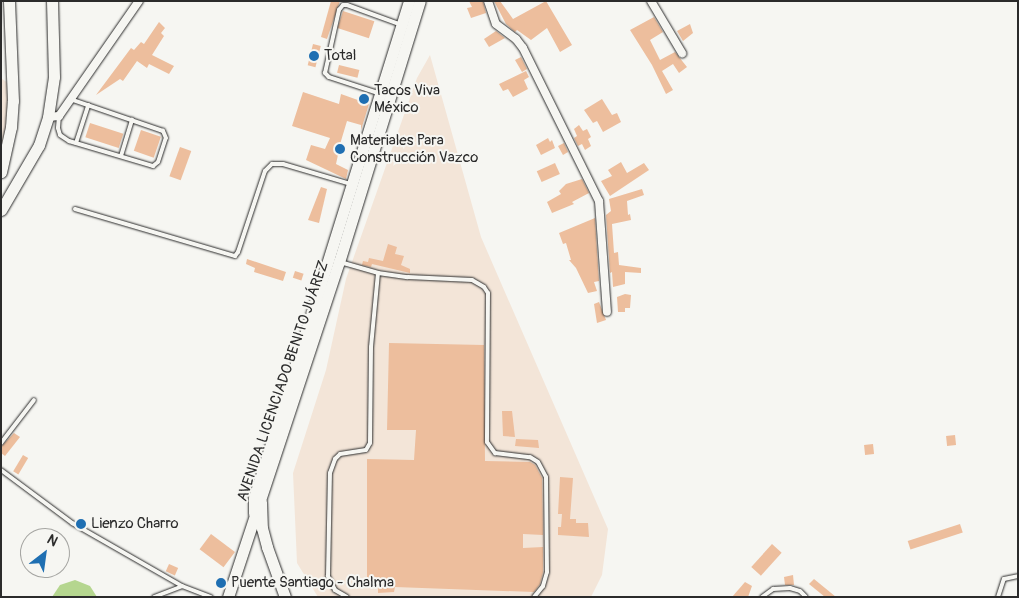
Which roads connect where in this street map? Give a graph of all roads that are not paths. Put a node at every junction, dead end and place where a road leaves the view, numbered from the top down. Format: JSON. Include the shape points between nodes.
{"nodes":[{"id":1,"x":9,"y":1,"type":"edge"},
{"id":2,"x":52,"y":1,"type":"edge"},
{"id":3,"x":139,"y":1,"type":"edge"},
{"id":4,"x":409,"y":1,"type":"edge"},
{"id":5,"x":420,"y":1,"type":"edge"},
{"id":6,"x":488,"y":1,"type":"edge"},
{"id":7,"x":651,"y":1,"type":"edge"},
{"id":8,"x":406,"y":27,"type":"junction"},
{"id":9,"x":682,"y":54,"type":"dead end"},
{"id":10,"x":385,"y":96,"type":"junction"},
{"id":11,"x":70,"y":99,"type":"junction"},
{"id":12,"x":88,"y":105,"type":"junction"},
{"id":13,"x":54,"y":116,"type":"junction"},
{"id":14,"x":132,"y":120,"type":"junction"},
{"id":15,"x":76,"y":143,"type":"junction"},
{"id":16,"x":121,"y":156,"type":"junction"},
{"id":17,"x":1,"y":172,"type":"edge"},
{"id":18,"x":351,"y":184,"type":"junction"},
{"id":19,"x":75,"y":209,"type":"dead end"},
{"id":20,"x":1,"y":210,"type":"edge"},
{"id":21,"x":334,"y":260,"type":"junction"},
{"id":22,"x":378,"y":273,"type":"junction"},
{"id":23,"x":607,"y":312,"type":"dead end"},
{"id":24,"x":34,"y":400,"type":"dead end"},
{"id":25,"x":1,"y":443,"type":"edge"},
{"id":26,"x":1,"y":470,"type":"edge"},
{"id":27,"x":261,"y":502,"type":"junction"},
{"id":28,"x":254,"y":515,"type":"junction"},
{"id":29,"x":1018,"y":576,"type":"edge"},
{"id":30,"x":182,"y":586,"type":"junction"},
{"id":31,"x":154,"y":597,"type":"edge"},
{"id":32,"x":211,"y":597,"type":"edge"},
{"id":33,"x":228,"y":597,"type":"edge"},
{"id":34,"x":285,"y":597,"type":"edge"},
{"id":35,"x":347,"y":597,"type":"edge"},
{"id":36,"x":534,"y":597,"type":"edge"},
{"id":37,"x":762,"y":597,"type":"edge"},
{"id":38,"x":806,"y":597,"type":"edge"},
{"id":39,"x":998,"y":597,"type":"edge"}],
"edges":[{"from":1,"to":17,"type":"main road","via":[[13,101],[10,135]]},
{"from":2,"to":13,"type":"main road"},
{"from":3,"to":11,"type":"street"},
{"from":4,"to":8,"type":"main road","name":"AVENIDA LICENCIADO BENITO JUÁREZ"},
{"from":5,"to":8,"type":"main road","name":"AVENIDA LICENCIADO BENITO JUÁREZ"},
{"from":6,"to":23,"type":"street","via":[[496,24],[523,48],[599,201]]},
{"from":7,"to":9,"type":"street"},
{"from":8,"to":10,"type":"main road","name":"AVENIDA LICENCIADO BENITO JUÁREZ"},
{"from":8,"to":10,"type":"lane","via":[[347,5],[339,10],[325,72],[330,77]]},
{"from":10,"to":18,"type":"main road","name":"AVENIDA LICENCIADO BENITO JUÁREZ"},
{"from":10,"to":21,"type":"main road","name":"AVENIDA LICENCIADO BENITO JUÁREZ"},
{"from":11,"to":12,"type":"lane"},
{"from":11,"to":13,"type":"street"},
{"from":12,"to":14,"type":"lane"},
{"from":12,"to":15,"type":"lane"},
{"from":13,"to":15,"type":"lane","via":[[60,135]]},
{"from":13,"to":20,"type":"main road"},
{"from":14,"to":16,"type":"lane"},
{"from":14,"to":16,"type":"lane","via":[[166,134],[158,162],[153,166]]},
{"from":15,"to":16,"type":"lane"},
{"from":18,"to":19,"type":"lane","via":[[272,164],[265,171],[235,256]]},
{"from":18,"to":21,"type":"main road","name":"AVENIDA LICENCIADO BENITO JUÁREZ"},
{"from":21,"to":22,"type":"lane"},
{"from":21,"to":27,"type":"main road","name":"AVENIDA LICENCIADO BENITO JUÁREZ"},
{"from":21,"to":28,"type":"main road","name":"AVENIDA LICENCIADO BENITO JUÁREZ","via":[[254,498]]},
{"from":22,"to":35,"type":"lane","via":[[371,347],[370,443],[366,450],[340,454],[330,473],[328,576],[334,590]]},
{"from":22,"to":36,"type":"lane","via":[[472,280],[488,293],[486,442],[495,453],[530,457],[538,462],[546,477],[547,572],[543,586]]},
{"from":24,"to":25,"type":"lane"},
{"from":26,"to":30,"type":"lane","via":[[72,523]]},
{"from":27,"to":28,"type":"main road","name":"AVENIDA LICENCIADO BENITO JUÁREZ"},
{"from":27,"to":34,"type":"main road","via":[[262,528]]},
{"from":28,"to":33,"type":"main road"},
{"from":29,"to":39,"type":"lane","via":[[1004,579]]},
{"from":30,"to":31,"type":"lane"},
{"from":30,"to":32,"type":"lane"},
{"from":37,"to":38,"type":"lane","via":[[773,589],[790,588]]}]}
